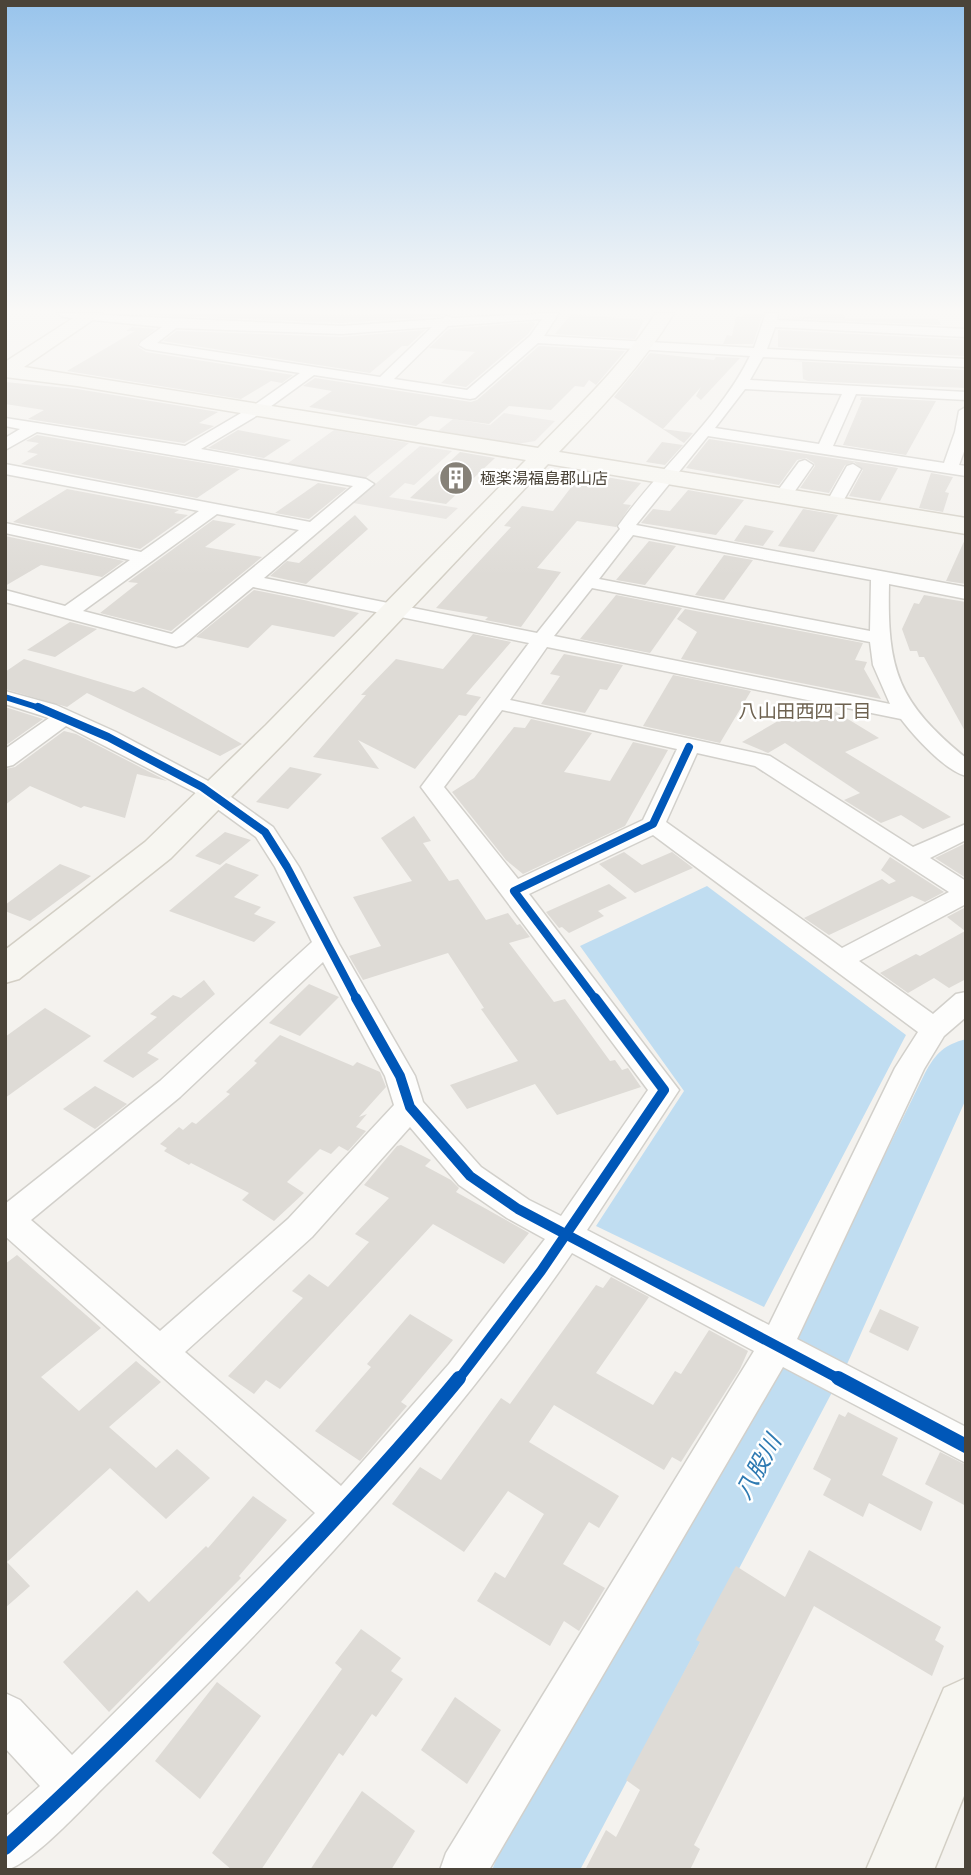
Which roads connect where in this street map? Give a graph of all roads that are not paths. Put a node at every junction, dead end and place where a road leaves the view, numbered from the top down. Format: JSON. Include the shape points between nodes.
{"nodes":[{"id":1,"x":201,"y":400,"type":"edge"},
{"id":2,"x":270,"y":400,"type":"edge"},
{"id":3,"x":596,"y":400,"type":"edge"},
{"id":4,"x":727,"y":400,"type":"edge"},
{"id":5,"x":846,"y":400,"type":"edge"},
{"id":6,"x":258,"y":409,"type":"junction"},
{"id":7,"x":966,"y":411,"type":"edge"},
{"id":8,"x":5,"y":422,"type":"edge"},
{"id":9,"x":34,"y":426,"type":"junction"},
{"id":10,"x":706,"y":431,"type":"junction"},
{"id":11,"x":965,"y":432,"type":"edge"},
{"id":12,"x":5,"y":445,"type":"edge"},
{"id":13,"x":824,"y":449,"type":"junction"},
{"id":14,"x":187,"y":451,"type":"junction"},
{"id":15,"x":540,"y":456,"type":"junction"},
{"id":16,"x":805,"y":465,"type":"dead end"},
{"id":17,"x":5,"y":469,"type":"edge"},
{"id":18,"x":853,"y":469,"type":"dead end"},
{"id":19,"x":958,"y":470,"type":"edge"},
{"id":20,"x":664,"y":477,"type":"junction"},
{"id":21,"x":782,"y":496,"type":"junction"},
{"id":22,"x":833,"y":505,"type":"junction"},
{"id":23,"x":212,"y":510,"type":"junction"},
{"id":24,"x":966,"y":526,"type":"edge"},
{"id":25,"x":5,"y":528,"type":"edge"},
{"id":26,"x":314,"y":528,"type":"junction"},
{"id":27,"x":629,"y":529,"type":"junction"},
{"id":28,"x":144,"y":558,"type":"junction"},
{"id":29,"x":880,"y":577,"type":"junction"},
{"id":30,"x":252,"y":581,"type":"junction"},
{"id":31,"x":587,"y":582,"type":"junction"},
{"id":32,"x":966,"y":593,"type":"edge"},
{"id":33,"x":5,"y":596,"type":"edge"},
{"id":34,"x":394,"y":610,"type":"junction"},
{"id":35,"x":69,"y":612,"type":"junction"},
{"id":36,"x":543,"y":638,"type":"junction"},
{"id":37,"x":878,"y":638,"type":"junction"},
{"id":38,"x":5,"y":697,"type":"edge"},
{"id":39,"x":497,"y":704,"type":"junction"},
{"id":40,"x":908,"y":714,"type":"junction"},
{"id":41,"x":64,"y":717,"type":"junction"},
{"id":42,"x":689,"y":747,"type":"junction"},
{"id":43,"x":5,"y":760,"type":"edge"},
{"id":44,"x":966,"y":769,"type":"edge"},
{"id":45,"x":214,"y":794,"type":"junction"},
{"id":46,"x":653,"y":824,"type":"junction"},
{"id":47,"x":966,"y":831,"type":"edge"},
{"id":48,"x":913,"y":857,"type":"junction"},
{"id":49,"x":514,"y":891,"type":"junction"},
{"id":50,"x":966,"y":892,"type":"edge"},
{"id":51,"x":326,"y":944,"type":"junction"},
{"id":52,"x":839,"y":961,"type":"junction"},
{"id":53,"x":5,"y":970,"type":"edge"},
{"id":54,"x":966,"y":1001,"type":"edge"},
{"id":55,"x":934,"y":1029,"type":"junction"},
{"id":56,"x":410,"y":1107,"type":"junction"},
{"id":57,"x":7,"y":1221,"type":"edge"},
{"id":58,"x":567,"y":1234,"type":"junction"},
{"id":59,"x":776,"y":1348,"type":"junction"},
{"id":60,"x":159,"y":1353,"type":"junction"},
{"id":61,"x":966,"y":1446,"type":"edge"},
{"id":62,"x":342,"y":1512,"type":"junction"},
{"id":63,"x":966,"y":1710,"type":"edge"},
{"id":64,"x":5,"y":1715,"type":"edge"},
{"id":65,"x":72,"y":1788,"type":"junction"},
{"id":66,"x":5,"y":1848,"type":"edge"},
{"id":67,"x":463,"y":1870,"type":"edge"},
{"id":68,"x":900,"y":1870,"type":"edge"}],
"edges":[{"from":1,"to":6,"type":"street"},
{"from":2,"to":6,"type":"street"},
{"from":3,"to":15,"type":"street"},
{"from":4,"to":10,"type":"street"},
{"from":5,"to":13,"type":"street"},
{"from":6,"to":14,"type":"street"},
{"from":6,"to":15,"type":"street"},
{"from":7,"to":11,"type":"street"},
{"from":8,"to":9,"type":"street"},
{"from":9,"to":12,"type":"street"},
{"from":9,"to":14,"type":"street"},
{"from":10,"to":13,"type":"street"},
{"from":10,"to":20,"type":"street"},
{"from":11,"to":19,"type":"street"},
{"from":13,"to":19,"type":"street"},
{"from":14,"to":26,"type":"street","via":[[366,484]]},
{"from":15,"to":20,"type":"street"},
{"from":15,"to":34,"type":"street"},
{"from":16,"to":21,"type":"street"},
{"from":17,"to":23,"type":"street"},
{"from":18,"to":22,"type":"street"},
{"from":20,"to":21,"type":"street"},
{"from":20,"to":27,"type":"street"},
{"from":21,"to":22,"type":"street"},
{"from":22,"to":24,"type":"street"},
{"from":23,"to":26,"type":"street"},
{"from":23,"to":28,"type":"street"},
{"from":25,"to":28,"type":"street"},
{"from":26,"to":30,"type":"street"},
{"from":27,"to":29,"type":"street"},
{"from":27,"to":31,"type":"street"},
{"from":28,"to":35,"type":"street"},
{"from":29,"to":32,"type":"street"},
{"from":29,"to":37,"type":"street"},
{"from":30,"to":34,"type":"street"},
{"from":30,"to":35,"type":"street","via":[[176,641]]},
{"from":31,"to":36,"type":"street"},
{"from":31,"to":37,"type":"street"},
{"from":33,"to":35,"type":"street"},
{"from":34,"to":36,"type":"street"},
{"from":34,"to":45,"type":"street"},
{"from":36,"to":39,"type":"street"},
{"from":36,"to":40,"type":"street"},
{"from":37,"to":40,"type":"street","via":[[887,682]]},
{"from":38,"to":41,"type":"street"},
{"from":39,"to":42,"type":"street"},
{"from":39,"to":49,"type":"street","via":[[432,787]]},
{"from":40,"to":44,"type":"street"},
{"from":41,"to":43,"type":"street"},
{"from":41,"to":45,"type":"street"},
{"from":42,"to":46,"type":"street"},
{"from":42,"to":48,"type":"street","via":[[762,761]]},
{"from":45,"to":51,"type":"street","via":[[265,832]]},
{"from":45,"to":53,"type":"street","via":[[158,850]]},
{"from":46,"to":49,"type":"street"},
{"from":46,"to":52,"type":"street"},
{"from":47,"to":48,"type":"street"},
{"from":48,"to":50,"type":"street"},
{"from":49,"to":58,"type":"street","via":[[664,1090]]},
{"from":50,"to":52,"type":"street"},
{"from":51,"to":56,"type":"street","via":[[400,1076]]},
{"from":51,"to":57,"type":"street","via":[[170,1089]]},
{"from":52,"to":55,"type":"street"},
{"from":54,"to":55,"type":"street"},
{"from":55,"to":59,"type":"street"},
{"from":56,"to":58,"type":"street","via":[[470,1175],[518,1209]]},
{"from":56,"to":60,"type":"street","via":[[300,1228]]},
{"from":57,"to":60,"type":"street"},
{"from":58,"to":59,"type":"street"},
{"from":58,"to":62,"type":"street","via":[[462,1375]]},
{"from":59,"to":61,"type":"street"},
{"from":59,"to":67,"type":"street"},
{"from":60,"to":62,"type":"street"},
{"from":62,"to":65,"type":"street"},
{"from":63,"to":68,"type":"street"},
{"from":64,"to":65,"type":"street"},
{"from":65,"to":66,"type":"street"}]}
